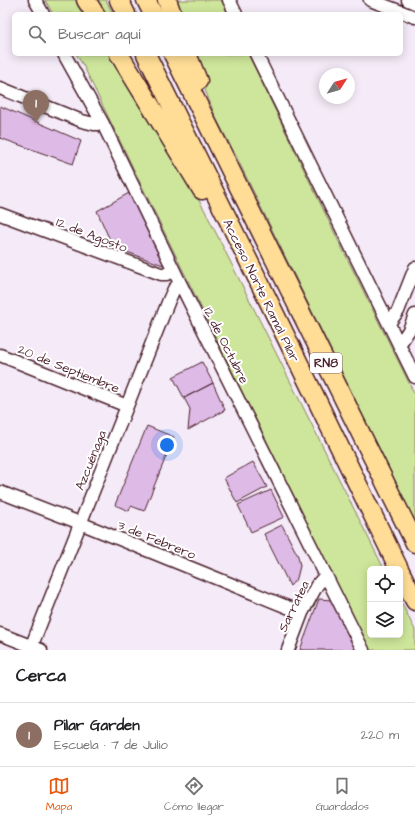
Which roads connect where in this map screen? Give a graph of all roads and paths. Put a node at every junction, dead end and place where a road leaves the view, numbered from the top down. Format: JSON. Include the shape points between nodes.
{"nodes":[{"id":1,"x":35,"y":0,"type":"edge"},
{"id":2,"x":86,"y":0,"type":"edge"},
{"id":3,"x":119,"y":0,"type":"edge"},
{"id":4,"x":146,"y":0,"type":"edge"},
{"id":5,"x":167,"y":0,"type":"edge"},
{"id":6,"x":229,"y":0,"type":"edge"},
{"id":7,"x":370,"y":0,"type":"edge"},
{"id":8,"x":408,"y":0,"type":"edge"},
{"id":9,"x":415,"y":3,"type":"edge"},
{"id":10,"x":42,"y":12,"type":"edge"},
{"id":11,"x":94,"y":12,"type":"edge"},
{"id":12,"x":125,"y":12,"type":"edge"},
{"id":13,"x":152,"y":12,"type":"edge"},
{"id":14,"x":171,"y":12,"type":"edge"},
{"id":15,"x":235,"y":12,"type":"edge"},
{"id":16,"x":402,"y":12,"type":"edge"},
{"id":17,"x":403,"y":12,"type":"edge"},
{"id":18,"x":415,"y":17,"type":"edge"},
{"id":19,"x":65,"y":56,"type":"edge"},
{"id":20,"x":120,"y":56,"type":"edge"},
{"id":21,"x":147,"y":56,"type":"edge"},
{"id":22,"x":174,"y":56,"type":"edge"},
{"id":23,"x":188,"y":56,"type":"edge"},
{"id":24,"x":257,"y":56,"type":"edge"},
{"id":25,"x":0,"y":88,"type":"edge"},
{"id":26,"x":103,"y":124,"type":"junction"},
{"id":27,"x":236,"y":183,"type":"junction"},
{"id":28,"x":0,"y":214,"type":"edge"},
{"id":29,"x":415,"y":268,"type":"edge"},
{"id":30,"x":173,"y":269,"type":"junction"},
{"id":31,"x":180,"y":284,"type":"junction"},
{"id":32,"x":268,"y":300,"type":"junction"},
{"id":33,"x":415,"y":315,"type":"edge"},
{"id":34,"x":389,"y":323,"type":"junction"},
{"id":35,"x":399,"y":345,"type":"junction"},
{"id":36,"x":0,"y":355,"type":"edge"},
{"id":37,"x":415,"y":377,"type":"edge"},
{"id":38,"x":127,"y":406,"type":"junction"},
{"id":39,"x":0,"y":492,"type":"edge"},
{"id":40,"x":80,"y":523,"type":"junction"},
{"id":41,"x":415,"y":543,"type":"edge"},
{"id":42,"x":398,"y":566,"type":"edge"},
{"id":43,"x":326,"y":575,"type":"junction"},
{"id":44,"x":403,"y":576,"type":"edge"},
{"id":45,"x":415,"y":601,"type":"edge"},
{"id":46,"x":302,"y":614,"type":"junction"},
{"id":47,"x":0,"y":634,"type":"edge"},
{"id":48,"x":34,"y":649,"type":"edge"},
{"id":49,"x":288,"y":650,"type":"edge"},
{"id":50,"x":363,"y":650,"type":"edge"}],
"edges":[{"from":1,"to":10,"type":"street"},
{"from":2,"to":11,"type":"highway"},
{"from":3,"to":12,"type":"highway"},
{"from":4,"to":13,"type":"highway"},
{"from":5,"to":14,"type":"highway"},
{"from":6,"to":15,"type":"street"},
{"from":7,"to":16,"type":"street"},
{"from":8,"to":9,"type":"street"},
{"from":17,"to":18,"type":"street"},
{"from":19,"to":26,"type":"street","name":"12 de Octubre"},
{"from":20,"to":32,"type":"highway"},
{"from":21,"to":32,"type":"highway","name":"Acceso Norte Ramal Pilar","number":"RN8"},
{"from":22,"to":27,"type":"highway","name":"Acceso Norte Ramal Pilar","number":"RN8"},
{"from":23,"to":27,"type":"highway"},
{"from":24,"to":34,"type":"street"},
{"from":25,"to":26,"type":"street","via":[[82,121]]},
{"from":26,"to":30,"type":"street","name":"12 de Octubre"},
{"from":27,"to":41,"type":"highway","name":"Acceso Norte Ramal Pilar","number":"RN8"},
{"from":28,"to":30,"type":"street","name":"12 de Agosto","via":[[161,274],[167,274]]},
{"from":29,"to":34,"type":"street","via":[[398,311]]},
{"from":30,"to":31,"type":"street","name":"12 de Octubre"},
{"from":31,"to":38,"type":"street","name":"Azcuénaga","via":[[174,289],[169,300]]},
{"from":31,"to":43,"type":"street","name":"12 de Octubre"},
{"from":32,"to":42,"type":"highway","name":"Acceso Norte Ramal Pilar","number":"RN8"},
{"from":33,"to":35,"type":"street","via":[[410,330]]},
{"from":34,"to":35,"type":"street"},
{"from":35,"to":37,"type":"street"},
{"from":36,"to":38,"type":"street","name":"20 de Septiembre"},
{"from":38,"to":40,"type":"street","name":"Azcuénaga"},
{"from":39,"to":40,"type":"street","name":"3 de Febrero"},
{"from":40,"to":46,"type":"street","name":"3 de Febrero"},
{"from":40,"to":48,"type":"street","name":"Azcuénaga"},
{"from":43,"to":46,"type":"street","name":"Sarratea","via":[[316,585]]},
{"from":43,"to":50,"type":"street","name":"12 de Octubre"},
{"from":44,"to":45,"type":"highway","name":"Acceso Norte Ramal Pilar","number":"RN8"},
{"from":46,"to":49,"type":"street","name":"Sarratea"},
{"from":47,"to":48,"type":"street"}]}
